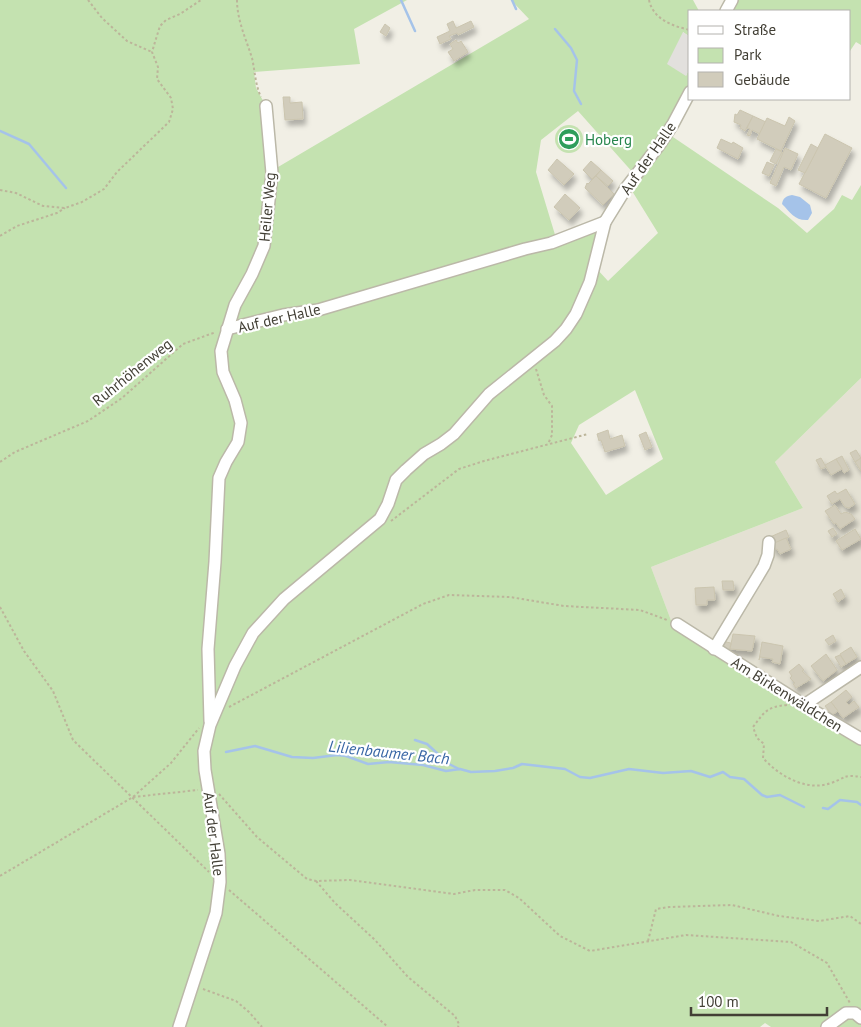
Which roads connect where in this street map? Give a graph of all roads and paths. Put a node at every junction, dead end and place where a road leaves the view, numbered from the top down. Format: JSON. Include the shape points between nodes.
{"nodes":[{"id":1,"x":88,"y":0,"type":"edge"},
{"id":2,"x":201,"y":0,"type":"edge"},
{"id":3,"x":238,"y":0,"type":"edge"},
{"id":4,"x":649,"y":0,"type":"edge"},
{"id":5,"x":688,"y":29,"type":"edge"},
{"id":6,"x":152,"y":52,"type":"junction"},
{"id":7,"x":688,"y":96,"type":"edge"},
{"id":8,"x":266,"y":106,"type":"joint"},
{"id":9,"x":0,"y":190,"type":"edge"},
{"id":10,"x":64,"y":208,"type":"junction"},
{"id":11,"x":605,"y":222,"type":"junction"},
{"id":12,"x":0,"y":236,"type":"edge"},
{"id":13,"x":227,"y":330,"type":"junction"},
{"id":14,"x":539,"y":363,"type":"dead end"},
{"id":15,"x":588,"y":434,"type":"dead end"},
{"id":16,"x":548,"y":444,"type":"junction"},
{"id":17,"x":0,"y":462,"type":"edge"},
{"id":18,"x":390,"y":522,"type":"dead end"},
{"id":19,"x":769,"y":542,"type":"dead end"},
{"id":20,"x":0,"y":607,"type":"edge"},
{"id":21,"x":676,"y":624,"type":"joint"},
{"id":22,"x":714,"y":648,"type":"junction"},
{"id":23,"x":861,"y":667,"type":"edge"},
{"id":24,"x":793,"y":699,"type":"junction"},
{"id":25,"x":804,"y":705,"type":"junction"},
{"id":26,"x":213,"y":713,"type":"junction"},
{"id":27,"x":861,"y":739,"type":"edge"},
{"id":28,"x":861,"y":777,"type":"edge"},
{"id":29,"x":208,"y":789,"type":"junction"},
{"id":30,"x":134,"y":797,"type":"junction"},
{"id":31,"x":0,"y":876,"type":"edge"},
{"id":32,"x":316,"y":881,"type":"junction"},
{"id":33,"x":220,"y":882,"type":"junction"},
{"id":34,"x":861,"y":924,"type":"edge"},
{"id":35,"x":648,"y":941,"type":"junction"},
{"id":36,"x":193,"y":985,"type":"junction"},
{"id":37,"x":858,"y":1015,"type":"edge"},
{"id":38,"x":179,"y":1027,"type":"edge"},
{"id":39,"x":262,"y":1027,"type":"edge"},
{"id":40,"x":388,"y":1027,"type":"edge"},
{"id":41,"x":458,"y":1027,"type":"edge"},
{"id":42,"x":827,"y":1027,"type":"edge"}],
"edges":[{"from":1,"to":6,"type":"path","via":[[127,41]]},
{"from":2,"to":6,"type":"path","via":[[160,26]]},
{"from":3,"to":8,"type":"path","via":[[243,35],[252,58],[257,88]]},
{"from":4,"to":5,"type":"path","via":[[656,16]]},
{"from":6,"to":10,"type":"path","via":[[158,67],[157,79],[171,98],[173,108],[169,122],[117,172],[104,189]]},
{"from":7,"to":11,"type":"street","name":"Auf der Halle","via":[[660,144]]},
{"from":8,"to":13,"type":"street","name":"Heiler Weg","via":[[272,173],[264,246],[235,304]]},
{"from":9,"to":10,"type":"path","via":[[16,193],[43,206]]},
{"from":10,"to":12,"type":"path"},
{"from":11,"to":13,"type":"street","name":"Auf der Halle","via":[[551,243],[318,310],[283,314]]},
{"from":11,"to":26,"type":"street","name":"Auf der Halle","via":[[590,282],[566,328],[555,341],[489,394],[454,434],[406,470],[396,480],[380,519],[278,606],[253,632]]},
{"from":13,"to":17,"type":"path","name":"Ruhrhöhenweg","via":[[183,344],[122,398],[88,421],[15,452]]},
{"from":13,"to":26,"type":"street","name":"Auf der Halle","via":[[221,351],[224,372],[236,400],[241,423],[238,442],[220,478],[208,649]]},
{"from":14,"to":16,"type":"path","via":[[536,370],[544,395],[552,406],[552,435]]},
{"from":15,"to":16,"type":"path"},
{"from":16,"to":18,"type":"path","via":[[459,469]]},
{"from":19,"to":22,"type":"street","via":[[764,566]]},
{"from":20,"to":30,"type":"path","via":[[24,651],[53,691],[73,740]]},
{"from":21,"to":22,"type":"street","name":"Am Birkenwäldchen"},
{"from":21,"to":26,"type":"path","via":[[640,610],[564,606],[510,597],[449,595],[423,604]]},
{"from":22,"to":24,"type":"street","name":"Am Birkenwäldchen"},
{"from":23,"to":25,"type":"street"},
{"from":24,"to":25,"type":"street","name":"Am Birkenwäldchen"},
{"from":24,"to":28,"type":"path","via":[[790,704],[776,705],[753,727],[757,738],[764,744],[763,758],[773,768],[806,785],[830,784],[849,775]]},
{"from":25,"to":27,"type":"street","name":"Am Birkenwäldchen"},
{"from":26,"to":29,"type":"street","name":"Auf der Halle","via":[[204,751]]},
{"from":26,"to":30,"type":"path","via":[[171,763]]},
{"from":29,"to":30,"type":"path"},
{"from":29,"to":32,"type":"path","via":[[221,796],[257,837],[294,870]]},
{"from":29,"to":33,"type":"street","name":"Auf der Halle","via":[[219,854]]},
{"from":30,"to":31,"type":"path"},
{"from":30,"to":33,"type":"path"},
{"from":32,"to":35,"type":"path","via":[[350,880],[454,894],[505,890],[519,898],[560,936],[590,951]]},
{"from":32,"to":41,"type":"path","via":[[408,977],[455,1016]]},
{"from":33,"to":36,"type":"street","name":"Auf der Halle","via":[[216,913]]},
{"from":33,"to":40,"type":"path"},
{"from":34,"to":35,"type":"path","via":[[850,916],[819,920],[732,906],[669,907],[656,909]]},
{"from":35,"to":37,"type":"path","via":[[686,934],[791,942],[826,963]]},
{"from":36,"to":38,"type":"street","name":"Auf der Halle"},
{"from":36,"to":39,"type":"path","via":[[236,1001]]},
{"from":37,"to":42,"type":"street","via":[[846,1013]]}]}
